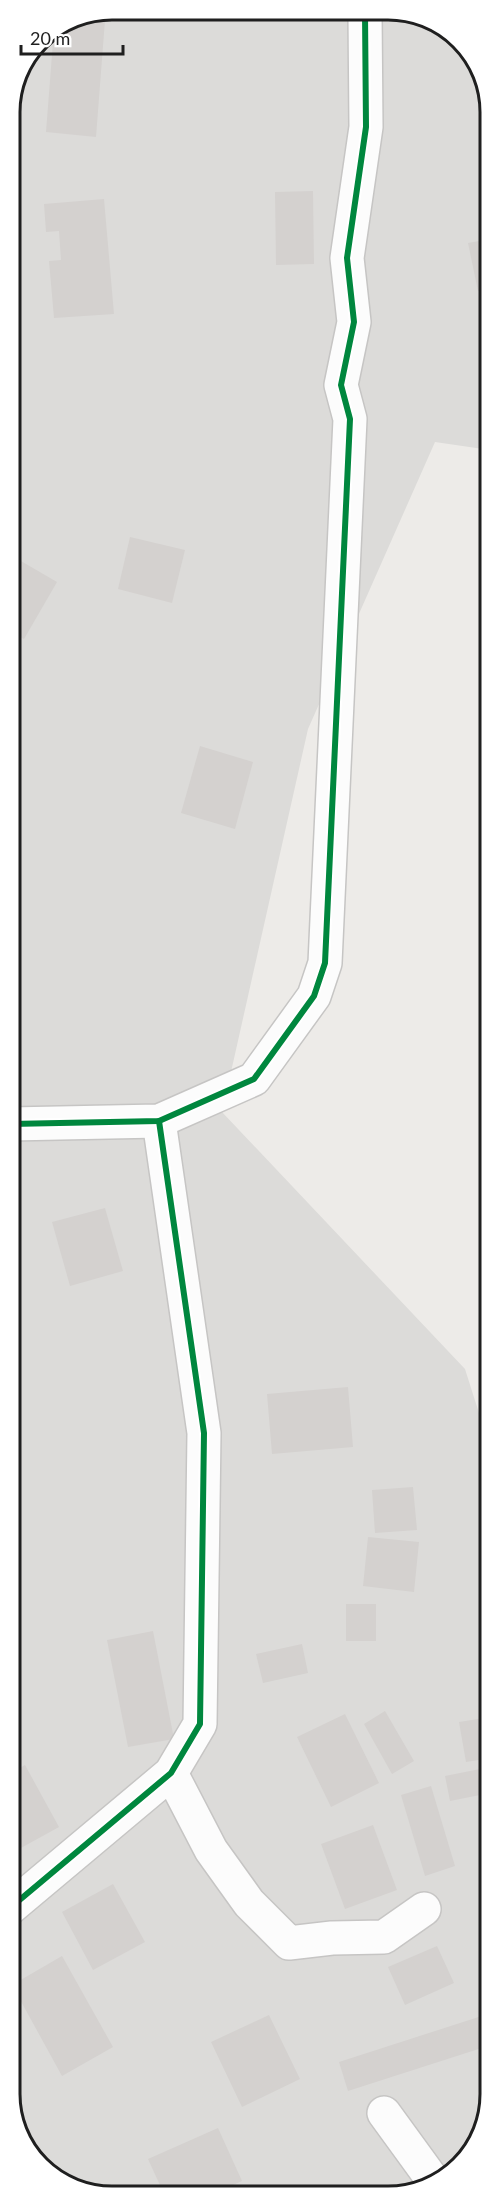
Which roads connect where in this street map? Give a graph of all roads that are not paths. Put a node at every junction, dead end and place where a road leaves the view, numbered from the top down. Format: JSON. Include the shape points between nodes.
{"nodes":[{"id":1,"x":365,"y":19,"type":"edge"},
{"id":2,"x":159,"y":1121,"type":"junction"},
{"id":3,"x":20,"y":1124,"type":"edge"},
{"id":4,"x":171,"y":1773,"type":"junction"},
{"id":5,"x":20,"y":1900,"type":"edge"},
{"id":6,"x":424,"y":1909,"type":"dead end"},
{"id":7,"x":384,"y":2113,"type":"dead end"},
{"id":8,"x":429,"y":2175,"type":"edge"}],
"edges":[{"from":1,"to":2,"type":"street","via":[[366,128],[347,258],[354,322],[340,385],[350,419],[325,963],[314,996],[254,1079]]},
{"from":2,"to":3,"type":"street"},
{"from":2,"to":4,"type":"street","via":[[204,1432],[200,1724]]},
{"from":4,"to":5,"type":"street"},
{"from":4,"to":6,"type":"street","via":[[211,1850],[249,1903],[289,1943],[384,1937]]},
{"from":7,"to":8,"type":"street"}]}
